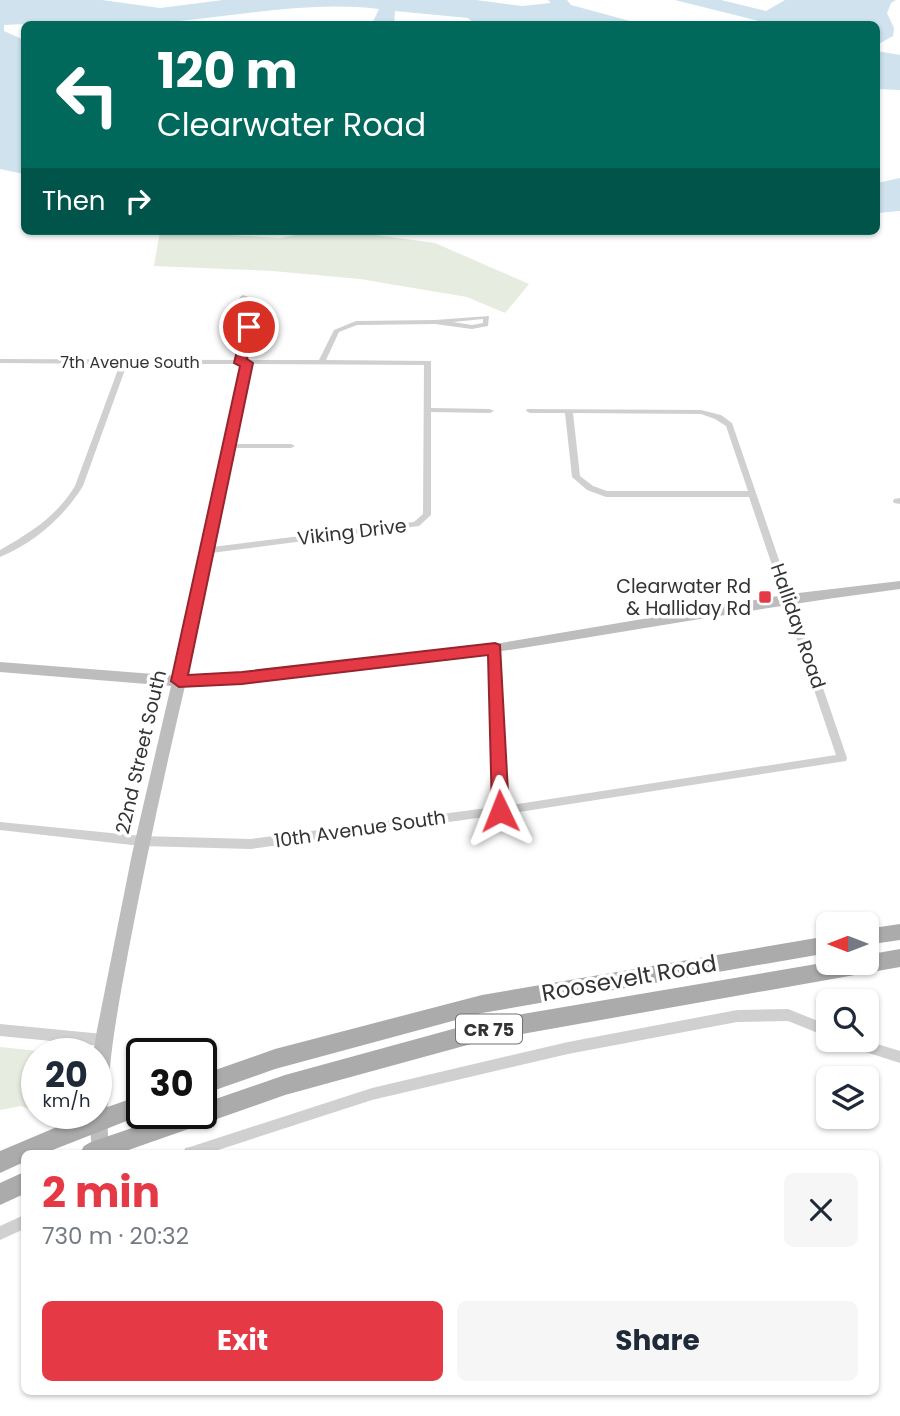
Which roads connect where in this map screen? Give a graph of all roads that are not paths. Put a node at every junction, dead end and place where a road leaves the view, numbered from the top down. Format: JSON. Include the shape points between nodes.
{"nodes":[{"id":1,"x":435,"y":322,"type":"junction"},
{"id":2,"x":249,"y":327,"type":"dead end"},
{"id":3,"x":1,"y":363,"type":"edge"},
{"id":4,"x":124,"y":363,"type":"junction"},
{"id":5,"x":243,"y":363,"type":"junction"},
{"id":6,"x":321,"y":363,"type":"junction"},
{"id":7,"x":428,"y":363,"type":"joint"},
{"id":8,"x":430,"y":410,"type":"junction"},
{"id":9,"x":490,"y":411,"type":"dead end"},
{"id":10,"x":530,"y":411,"type":"dead end"},
{"id":11,"x":569,"y":412,"type":"junction"},
{"id":12,"x":230,"y":446,"type":"junction"},
{"id":13,"x":291,"y":446,"type":"dead end"},
{"id":14,"x":752,"y":495,"type":"junction"},
{"id":15,"x":208,"y":550,"type":"junction"},
{"id":16,"x":0,"y":554,"type":"edge"},
{"id":17,"x":900,"y":584,"type":"edge"},
{"id":18,"x":790,"y":599,"type":"junction"},
{"id":19,"x":495,"y":649,"type":"junction"},
{"id":20,"x":0,"y":667,"type":"edge"},
{"id":21,"x":179,"y":681,"type":"junction"},
{"id":22,"x":842,"y":758,"type":"joint"},
{"id":23,"x":500,"y":811,"type":"junction"},
{"id":24,"x":0,"y":827,"type":"edge"},
{"id":25,"x":141,"y":841,"type":"junction"},
{"id":26,"x":900,"y":932,"type":"edge"},
{"id":27,"x":879,"y":935,"type":"edge"},
{"id":28,"x":816,"y":946,"type":"edge"},
{"id":29,"x":900,"y":958,"type":"edge"},
{"id":30,"x":816,"y":1026,"type":"edge"},
{"id":31,"x":0,"y":1030,"type":"edge"},
{"id":32,"x":82,"y":1038,"type":"edge"},
{"id":33,"x":103,"y":1038,"type":"edge"},
{"id":34,"x":879,"y":1051,"type":"edge"},
{"id":35,"x":900,"y":1058,"type":"edge"},
{"id":36,"x":217,"y":1079,"type":"edge"},
{"id":37,"x":77,"y":1129,"type":"edge"},
{"id":38,"x":96,"y":1129,"type":"edge"},
{"id":39,"x":28,"y":1150,"type":"edge"},
{"id":40,"x":97,"y":1150,"type":"edge"},
{"id":41,"x":103,"y":1150,"type":"edge"},
{"id":42,"x":199,"y":1150,"type":"edge"},
{"id":43,"x":21,"y":1153,"type":"edge"},
{"id":44,"x":0,"y":1162,"type":"edge"},
{"id":45,"x":21,"y":1184,"type":"edge"},
{"id":46,"x":0,"y":1194,"type":"edge"},
{"id":47,"x":21,"y":1223,"type":"edge"},
{"id":48,"x":0,"y":1233,"type":"edge"}],
"edges":[{"from":1,"to":1,"type":"street","via":[[472,327],[488,321],[487,317]]},
{"from":1,"to":6,"type":"street","via":[[356,323],[336,331]]},
{"from":2,"to":5,"type":"street","name":"22nd Street South"},
{"from":3,"to":4,"type":"street","name":"7th Avenue South"},
{"from":4,"to":5,"type":"street","name":"7th Avenue South"},
{"from":4,"to":16,"type":"street","via":[[69,505],[52,522]]},
{"from":5,"to":6,"type":"street","name":"7th Avenue South"},
{"from":5,"to":12,"type":"street","name":"22nd Street South"},
{"from":6,"to":7,"type":"street","name":"7th Avenue South"},
{"from":7,"to":8,"type":"street","name":"Viking Drive"},
{"from":8,"to":9,"type":"street"},
{"from":8,"to":15,"type":"street","name":"Viking Drive","via":[[426,515],[416,524]]},
{"from":10,"to":11,"type":"street","name":"Halliday Road"},
{"from":11,"to":14,"type":"street","name":"Halliday Road","via":[[701,412],[718,417],[729,425]]},
{"from":11,"to":14,"type":"street","via":[[576,477],[590,488],[606,494]]},
{"from":12,"to":13,"type":"street"},
{"from":12,"to":15,"type":"street","name":"22nd Street South"},
{"from":14,"to":18,"type":"street","name":"Halliday Road"},
{"from":15,"to":21,"type":"street","name":"22nd Street South"},
{"from":17,"to":18,"type":"street"},
{"from":18,"to":19,"type":"street"},
{"from":18,"to":22,"type":"street","name":"Halliday Road"},
{"from":19,"to":21,"type":"street"},
{"from":19,"to":23,"type":"street"},
{"from":20,"to":21,"type":"street"},
{"from":21,"to":25,"type":"street","name":"22nd Street South"},
{"from":22,"to":23,"type":"street","name":"10th Avenue South"},
{"from":23,"to":25,"type":"street","name":"10th Avenue South","via":[[251,844]]},
{"from":24,"to":25,"type":"street","name":"10th Avenue South"},
{"from":25,"to":33,"type":"street","name":"22nd Street South"},
{"from":26,"to":27,"type":"main road"},
{"from":28,"to":36,"type":"main road","name":"Roosevelt Road","number":"CR 75","via":[[481,1004]]},
{"from":29,"to":41,"type":"main road","name":"Roosevelt Road","number":"CR 75","via":[[482,1031],[285,1085]]},
{"from":30,"to":42,"type":"street","via":[[788,1015],[737,1016],[579,1045],[372,1094]]},
{"from":31,"to":32,"type":"street"},
{"from":34,"to":35,"type":"street"},
{"from":37,"to":39,"type":"main road"},
{"from":38,"to":40,"type":"street","name":"22nd Street South"},
{"from":43,"to":44,"type":"main road"},
{"from":45,"to":46,"type":"main road"},
{"from":47,"to":48,"type":"street"}]}
